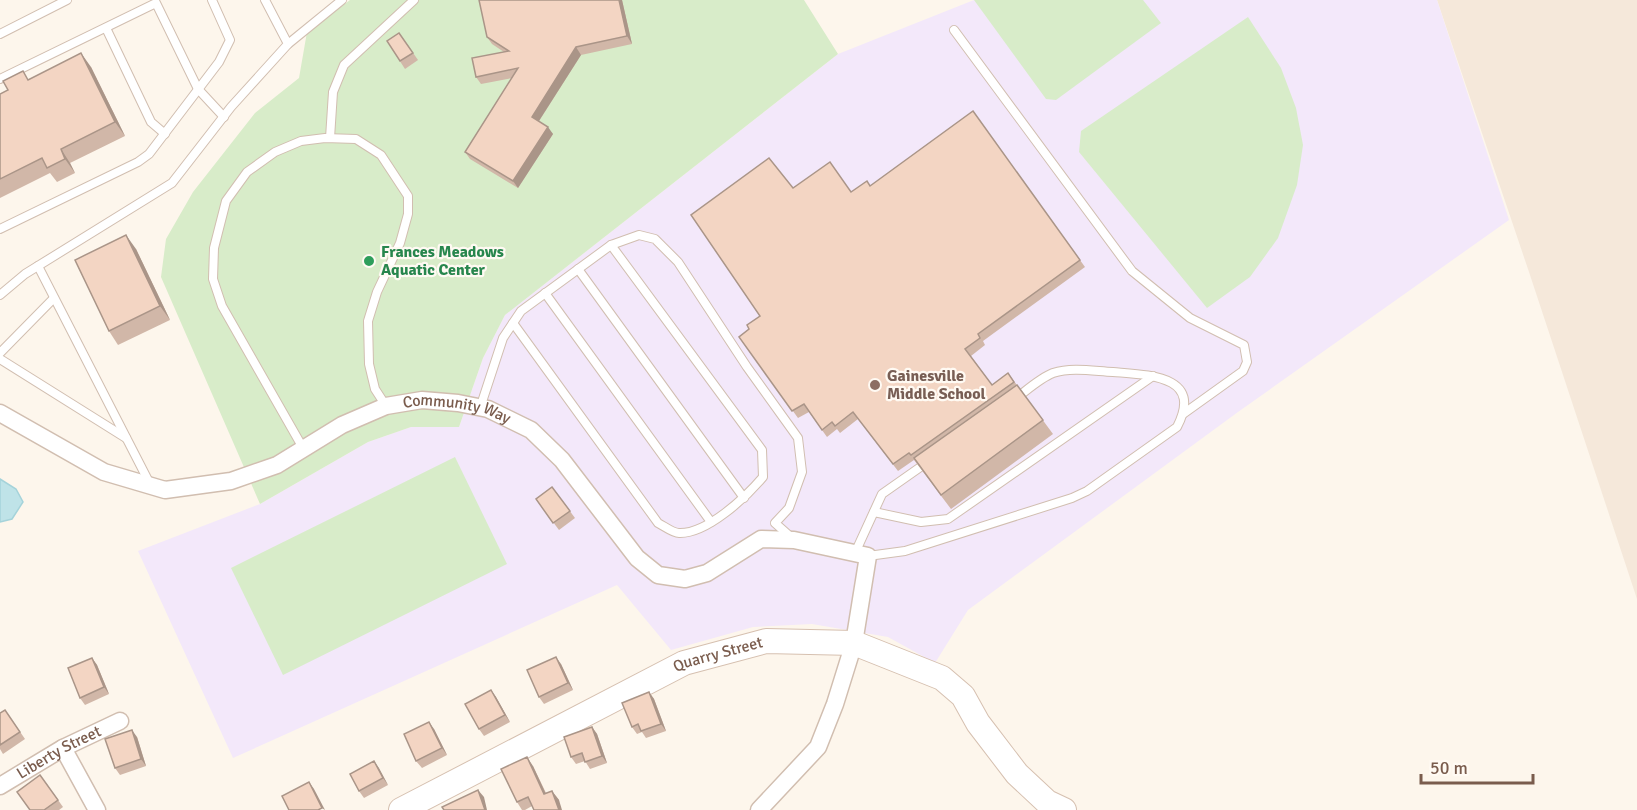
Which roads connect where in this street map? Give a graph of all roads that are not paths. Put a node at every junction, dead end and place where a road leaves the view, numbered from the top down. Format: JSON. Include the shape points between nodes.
{"nodes":[{"id":1,"x":68,"y":0,"type":"edge"},
{"id":2,"x":212,"y":0,"type":"edge"},
{"id":3,"x":265,"y":0,"type":"edge"},
{"id":4,"x":342,"y":0,"type":"edge"},
{"id":5,"x":414,"y":0,"type":"edge"},
{"id":6,"x":155,"y":2,"type":"edge"},
{"id":7,"x":106,"y":28,"type":"junction"},
{"id":8,"x":954,"y":30,"type":"dead end"},
{"id":9,"x":0,"y":34,"type":"edge"},
{"id":10,"x":288,"y":44,"type":"junction"},
{"id":11,"x":0,"y":80,"type":"edge"},
{"id":12,"x":198,"y":89,"type":"junction"},
{"id":13,"x":224,"y":117,"type":"junction"},
{"id":14,"x":165,"y":134,"type":"junction"},
{"id":15,"x":330,"y":138,"type":"junction"},
{"id":16,"x":0,"y":229,"type":"edge"},
{"id":17,"x":611,"y":244,"type":"junction"},
{"id":18,"x":38,"y":266,"type":"junction"},
{"id":19,"x":578,"y":269,"type":"junction"},
{"id":20,"x":545,"y":293,"type":"junction"},
{"id":21,"x":0,"y":295,"type":"edge"},
{"id":22,"x":54,"y":298,"type":"junction"},
{"id":23,"x":513,"y":323,"type":"junction"},
{"id":24,"x":0,"y":353,"type":"edge"},
{"id":25,"x":0,"y":359,"type":"edge"},
{"id":26,"x":1153,"y":375,"type":"junction"},
{"id":27,"x":386,"y":406,"type":"junction"},
{"id":28,"x":1004,"y":407,"type":"edge"},
{"id":29,"x":480,"y":408,"type":"junction"},
{"id":30,"x":0,"y":413,"type":"edge"},
{"id":31,"x":1183,"y":414,"type":"junction"},
{"id":32,"x":127,"y":438,"type":"junction"},
{"id":33,"x":303,"y":448,"type":"junction"},
{"id":34,"x":939,"y":454,"type":"edge"},
{"id":35,"x":151,"y":486,"type":"junction"},
{"id":36,"x":744,"y":498,"type":"junction"},
{"id":37,"x":874,"y":512,"type":"junction"},
{"id":38,"x":711,"y":522,"type":"junction"},
{"id":39,"x":794,"y":540,"type":"junction"},
{"id":40,"x":862,"y":554,"type":"junction"},
{"id":41,"x":854,"y":643,"type":"junction"},
{"id":42,"x":120,"y":721,"type":"dead end"},
{"id":43,"x":63,"y":747,"type":"junction"},
{"id":44,"x":0,"y":786,"type":"edge"},
{"id":45,"x":97,"y":810,"type":"edge"},
{"id":46,"x":401,"y":810,"type":"edge"},
{"id":47,"x":759,"y":810,"type":"edge"},
{"id":48,"x":1064,"y":810,"type":"edge"}],
"edges":[{"from":1,"to":9,"type":"lane"},
{"from":2,"to":12,"type":"lane","via":[[230,40]]},
{"from":3,"to":10,"type":"lane"},
{"from":4,"to":10,"type":"lane"},
{"from":5,"to":15,"type":"lane","via":[[344,65],[333,92]]},
{"from":6,"to":7,"type":"lane"},
{"from":6,"to":12,"type":"lane"},
{"from":7,"to":11,"type":"lane"},
{"from":7,"to":14,"type":"lane","via":[[151,122]]},
{"from":8,"to":31,"type":"lane","via":[[1132,271],[1190,318],[1244,345],[1247,362],[1243,371]]},
{"from":10,"to":13,"type":"lane"},
{"from":12,"to":13,"type":"lane"},
{"from":12,"to":14,"type":"lane"},
{"from":13,"to":18,"type":"lane","via":[[172,183]]},
{"from":14,"to":16,"type":"lane","via":[[150,154],[138,162]]},
{"from":15,"to":27,"type":"lane","via":[[356,140],[381,155],[408,196],[408,214],[400,243],[368,321],[369,364],[375,389]]},
{"from":15,"to":33,"type":"lane","via":[[301,141],[275,152],[247,172],[226,201],[214,248],[213,279],[222,306]]},
{"from":17,"to":19,"type":"lane"},
{"from":17,"to":36,"type":"lane","via":[[762,450],[763,477]]},
{"from":17,"to":39,"type":"lane","via":[[639,235],[655,239],[678,262],[798,438],[802,472],[789,507],[775,523]]},
{"from":18,"to":21,"type":"lane"},
{"from":18,"to":22,"type":"lane"},
{"from":19,"to":20,"type":"lane"},
{"from":19,"to":36,"type":"lane"},
{"from":20,"to":23,"type":"lane","via":[[521,311]]},
{"from":20,"to":38,"type":"lane"},
{"from":22,"to":24,"type":"lane"},
{"from":22,"to":32,"type":"lane"},
{"from":23,"to":29,"type":"lane","via":[[503,338]]},
{"from":23,"to":38,"type":"lane","via":[[658,523],[678,533],[703,528]]},
{"from":25,"to":32,"type":"lane"},
{"from":26,"to":28,"type":"lane","via":[[1070,369],[1051,374]]},
{"from":26,"to":31,"type":"lane","via":[[1182,391]]},
{"from":26,"to":37,"type":"lane","via":[[948,519],[921,522]]},
{"from":27,"to":29,"type":"street","name":"Community Way","via":[[422,400]]},
{"from":27,"to":33,"type":"street","name":"Community Way"},
{"from":29,"to":39,"type":"street","name":"Community Way","via":[[531,430],[562,460],[638,558],[658,574],[685,579],[707,573],[761,539]]},
{"from":30,"to":35,"type":"street","name":"Community Way","via":[[104,471]]},
{"from":31,"to":40,"type":"lane","via":[[1177,427],[1072,498],[905,550]]},
{"from":32,"to":35,"type":"lane"},
{"from":33,"to":35,"type":"street","name":"Community Way","via":[[277,465],[231,481],[165,490]]},
{"from":34,"to":37,"type":"lane","via":[[882,494]]},
{"from":36,"to":38,"type":"lane"},
{"from":37,"to":40,"type":"lane"},
{"from":39,"to":40,"type":"street","name":"Community Way"},
{"from":40,"to":41,"type":"street"},
{"from":41,"to":46,"type":"street","name":"Quarry Street","via":[[766,641],[684,663]]},
{"from":41,"to":47,"type":"street","via":[[818,747]]},
{"from":41,"to":48,"type":"street","name":"Quarry Street","via":[[942,678],[963,696],[978,723],[1017,774],[1047,802]]},
{"from":42,"to":43,"type":"street","name":"Liberty Street"},
{"from":43,"to":44,"type":"street","name":"Liberty Street"},
{"from":43,"to":45,"type":"street"}]}
